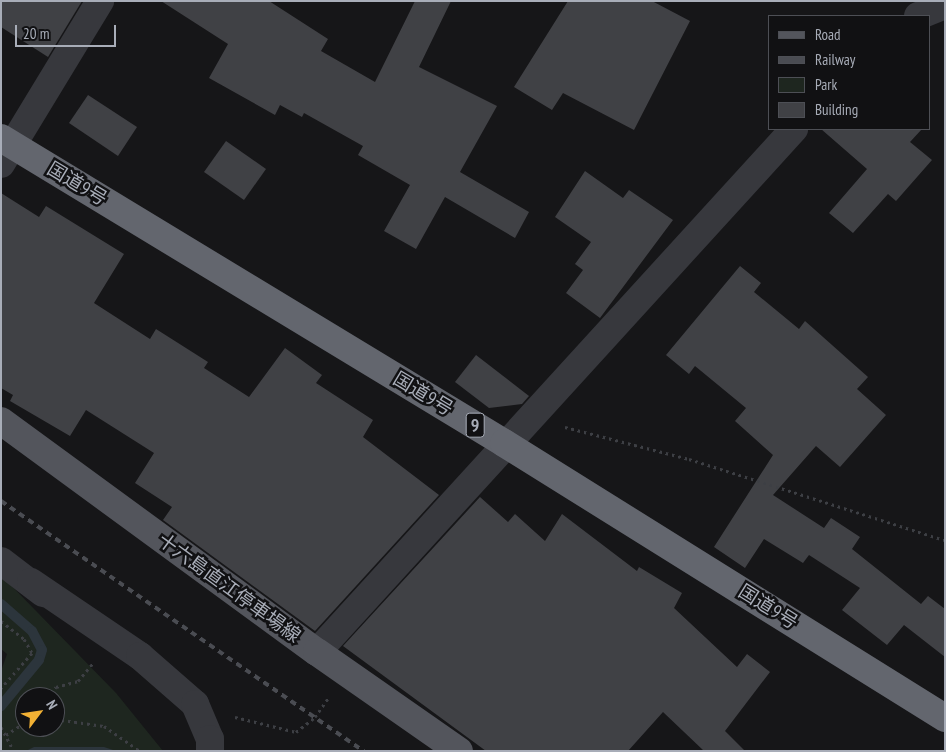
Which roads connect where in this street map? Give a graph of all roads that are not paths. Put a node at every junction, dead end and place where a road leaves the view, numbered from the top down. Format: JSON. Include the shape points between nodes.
{"nodes":[{"id":1,"x":100,"y":1,"type":"edge"},
{"id":2,"x":945,"y":5,"type":"edge"},
{"id":3,"x":920,"y":15,"type":"edge"},
{"id":4,"x":793,"y":130,"type":"edge"},
{"id":5,"x":5,"y":149,"type":"edge"},
{"id":6,"x":1,"y":421,"type":"edge"},
{"id":7,"x":504,"y":443,"type":"junction"},
{"id":8,"x":1,"y":560,"type":"edge"},
{"id":9,"x":31,"y":582,"type":"junction"},
{"id":10,"x":101,"y":645,"type":"road end"},
{"id":11,"x":317,"y":652,"type":"junction"},
{"id":12,"x":945,"y":718,"type":"edge"},
{"id":13,"x":210,"y":751,"type":"edge"},
{"id":14,"x":459,"y":751,"type":"edge"}],
"edges":[{"from":1,"to":5,"type":"street"},
{"from":2,"to":3,"type":"street"},
{"from":4,"to":7,"type":"street"},
{"from":5,"to":7,"type":"highway","name":"国道9号","number":"9"},
{"from":6,"to":11,"type":"main road","name":"十六島直江停車場線"},
{"from":7,"to":11,"type":"street"},
{"from":7,"to":12,"type":"highway","name":"国道9号","number":"9"},
{"from":8,"to":9,"type":"street"},
{"from":9,"to":10,"type":"street"},
{"from":9,"to":13,"type":"street","via":[[140,656],[195,704],[210,739]]},
{"from":11,"to":14,"type":"main road","name":"十六島直江停車場線"}]}
